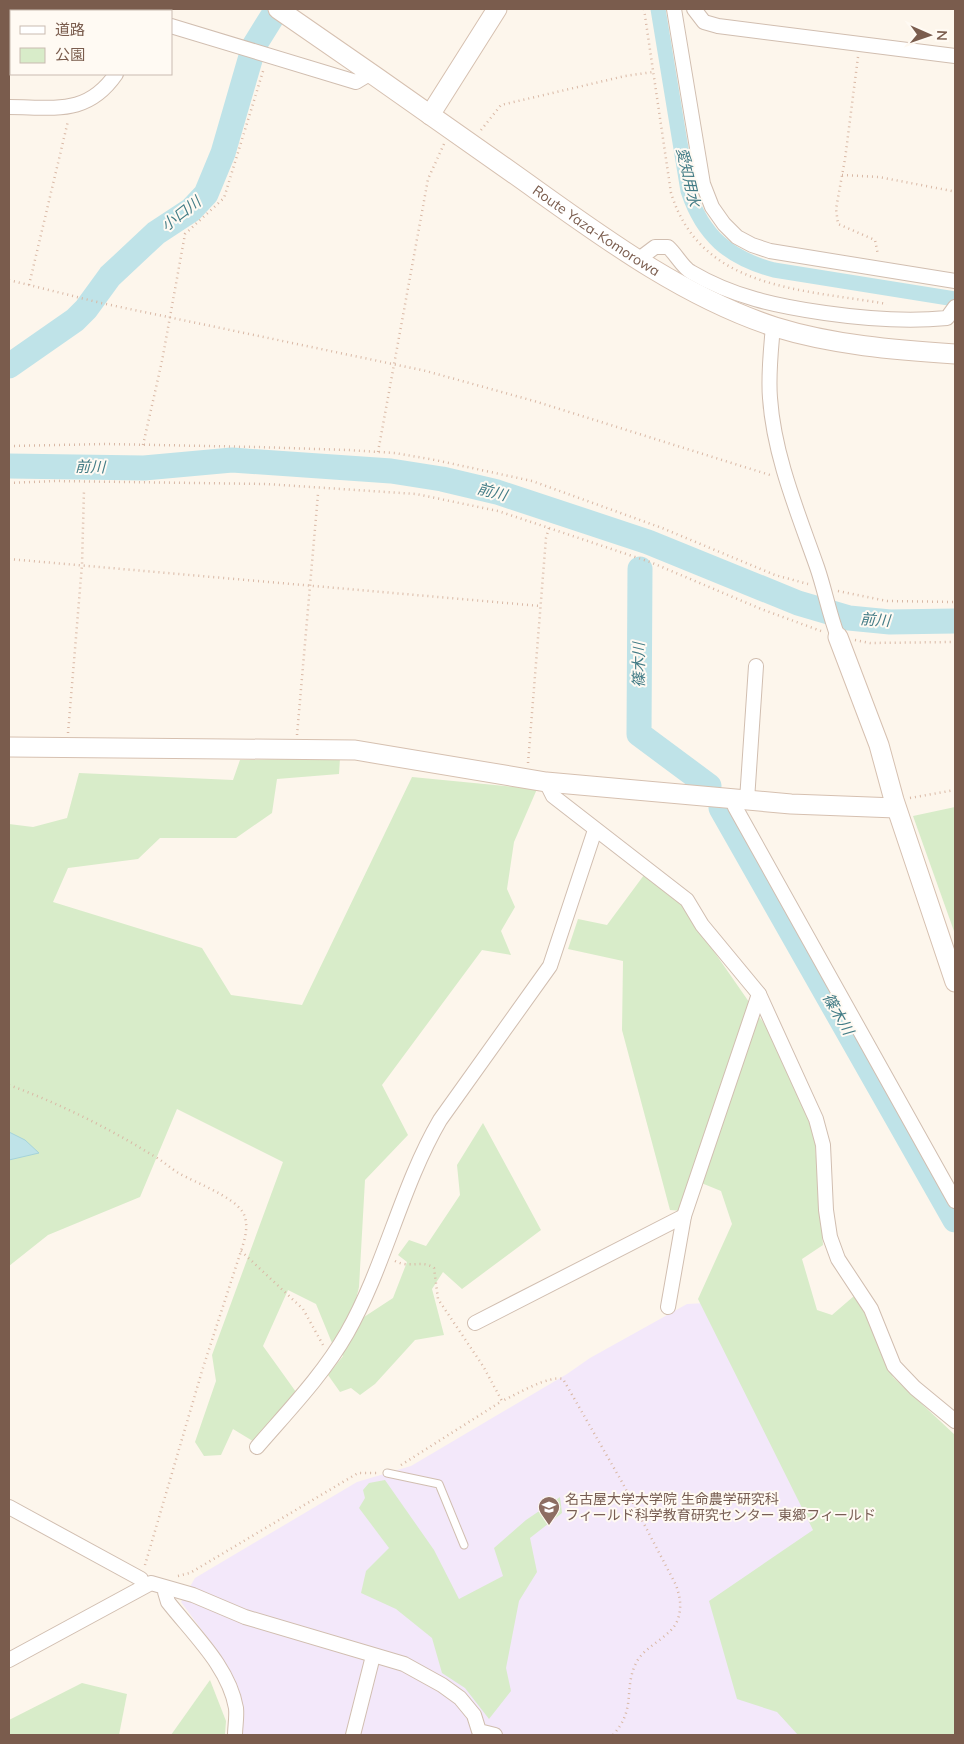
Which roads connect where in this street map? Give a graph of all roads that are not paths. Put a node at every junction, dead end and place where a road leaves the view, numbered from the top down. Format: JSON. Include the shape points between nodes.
{"nodes":[{"id":1,"x":278,"y":9,"type":"edge"},
{"id":2,"x":497,"y":9,"type":"edge"},
{"id":3,"x":674,"y":9,"type":"edge"},
{"id":4,"x":694,"y":9,"type":"edge"},
{"id":5,"x":172,"y":26,"type":"edge"},
{"id":6,"x":955,"y":56,"type":"edge"},
{"id":7,"x":371,"y":73,"type":"junction"},
{"id":8,"x":115,"y":75,"type":"edge"},
{"id":9,"x":9,"y":107,"type":"edge"},
{"id":10,"x":430,"y":114,"type":"junction"},
{"id":11,"x":639,"y":259,"type":"junction"},
{"id":12,"x":955,"y":281,"type":"edge"},
{"id":13,"x":951,"y":312,"type":"edge"},
{"id":14,"x":773,"y":326,"type":"junction"},
{"id":15,"x":955,"y":354,"type":"edge"},
{"id":16,"x":838,"y":637,"type":"joint"},
{"id":17,"x":756,"y":666,"type":"dead end"},
{"id":18,"x":9,"y":747,"type":"edge"},
{"id":19,"x":546,"y":782,"type":"junction"},
{"id":20,"x":740,"y":799,"type":"junction"},
{"id":21,"x":895,"y":804,"type":"junction"},
{"id":22,"x":595,"y":830,"type":"junction"},
{"id":23,"x":955,"y":982,"type":"edge"},
{"id":24,"x":759,"y":994,"type":"junction"},
{"id":25,"x":955,"y":1201,"type":"edge"},
{"id":26,"x":684,"y":1216,"type":"junction"},
{"id":27,"x":668,"y":1307,"type":"dead end"},
{"id":28,"x":475,"y":1324,"type":"dead end"},
{"id":29,"x":955,"y":1422,"type":"edge"},
{"id":30,"x":257,"y":1447,"type":"dead end"},
{"id":31,"x":387,"y":1473,"type":"road end"},
{"id":32,"x":9,"y":1506,"type":"edge"},
{"id":33,"x":464,"y":1545,"type":"dead end"},
{"id":34,"x":146,"y":1581,"type":"junction"},
{"id":35,"x":165,"y":1592,"type":"dead end"},
{"id":36,"x":373,"y":1656,"type":"junction"},
{"id":37,"x":9,"y":1660,"type":"edge"},
{"id":38,"x":234,"y":1735,"type":"edge"},
{"id":39,"x":353,"y":1735,"type":"edge"},
{"id":40,"x":495,"y":1735,"type":"edge"}],
"edges":[{"from":1,"to":7,"type":"street","name":"Route Yaza-Komorowa"},
{"from":2,"to":10,"type":"street"},
{"from":3,"to":12,"type":"street","via":[[703,184],[712,207],[737,237],[770,251]]},
{"from":4,"to":6,"type":"street","via":[[704,22],[718,26]]},
{"from":5,"to":7,"type":"street","via":[[356,82]]},
{"from":7,"to":10,"type":"street","name":"Route Yaza-Komorowa"},
{"from":8,"to":9,"type":"street","via":[[90,101],[68,107]]},
{"from":10,"to":11,"type":"street","name":"Route Yaza-Komorowa"},
{"from":11,"to":13,"type":"street","via":[[655,247],[668,247],[688,271],[744,297],[782,307],[876,320],[920,321]]},
{"from":11,"to":14,"type":"street","name":"Route Yaza-Komorowa","via":[[671,280]]},
{"from":14,"to":15,"type":"street","name":"Route Yaza-Komorowa","via":[[810,337],[866,346]]},
{"from":14,"to":16,"type":"street","via":[[770,399],[786,479]]},
{"from":16,"to":21,"type":"street","via":[[879,745]]},
{"from":17,"to":20,"type":"street"},
{"from":18,"to":19,"type":"street","via":[[355,750]]},
{"from":19,"to":20,"type":"street"},
{"from":19,"to":22,"type":"street","via":[[552,796]]},
{"from":20,"to":21,"type":"street","via":[[862,808]]},
{"from":20,"to":25,"type":"street","via":[[749,832]]},
{"from":21,"to":23,"type":"street"},
{"from":22,"to":24,"type":"street","via":[[687,900],[702,926]]},
{"from":22,"to":30,"type":"street","via":[[550,966],[427,1143],[346,1334],[310,1385]]},
{"from":24,"to":26,"type":"street"},
{"from":24,"to":29,"type":"street","via":[[816,1119],[823,1145],[830,1237],[838,1259],[875,1318],[894,1366]]},
{"from":26,"to":27,"type":"street"},
{"from":26,"to":28,"type":"street"},
{"from":31,"to":33,"type":"lane","via":[[439,1484]]},
{"from":32,"to":34,"type":"street"},
{"from":34,"to":36,"type":"street","via":[[192,1595],[245,1617]]},
{"from":34,"to":37,"type":"street"},
{"from":35,"to":38,"type":"street","via":[[168,1602],[230,1686],[236,1710]]},
{"from":36,"to":39,"type":"street"},
{"from":36,"to":40,"type":"street","via":[[404,1664],[442,1685],[460,1698],[474,1715],[479,1731]]}]}
